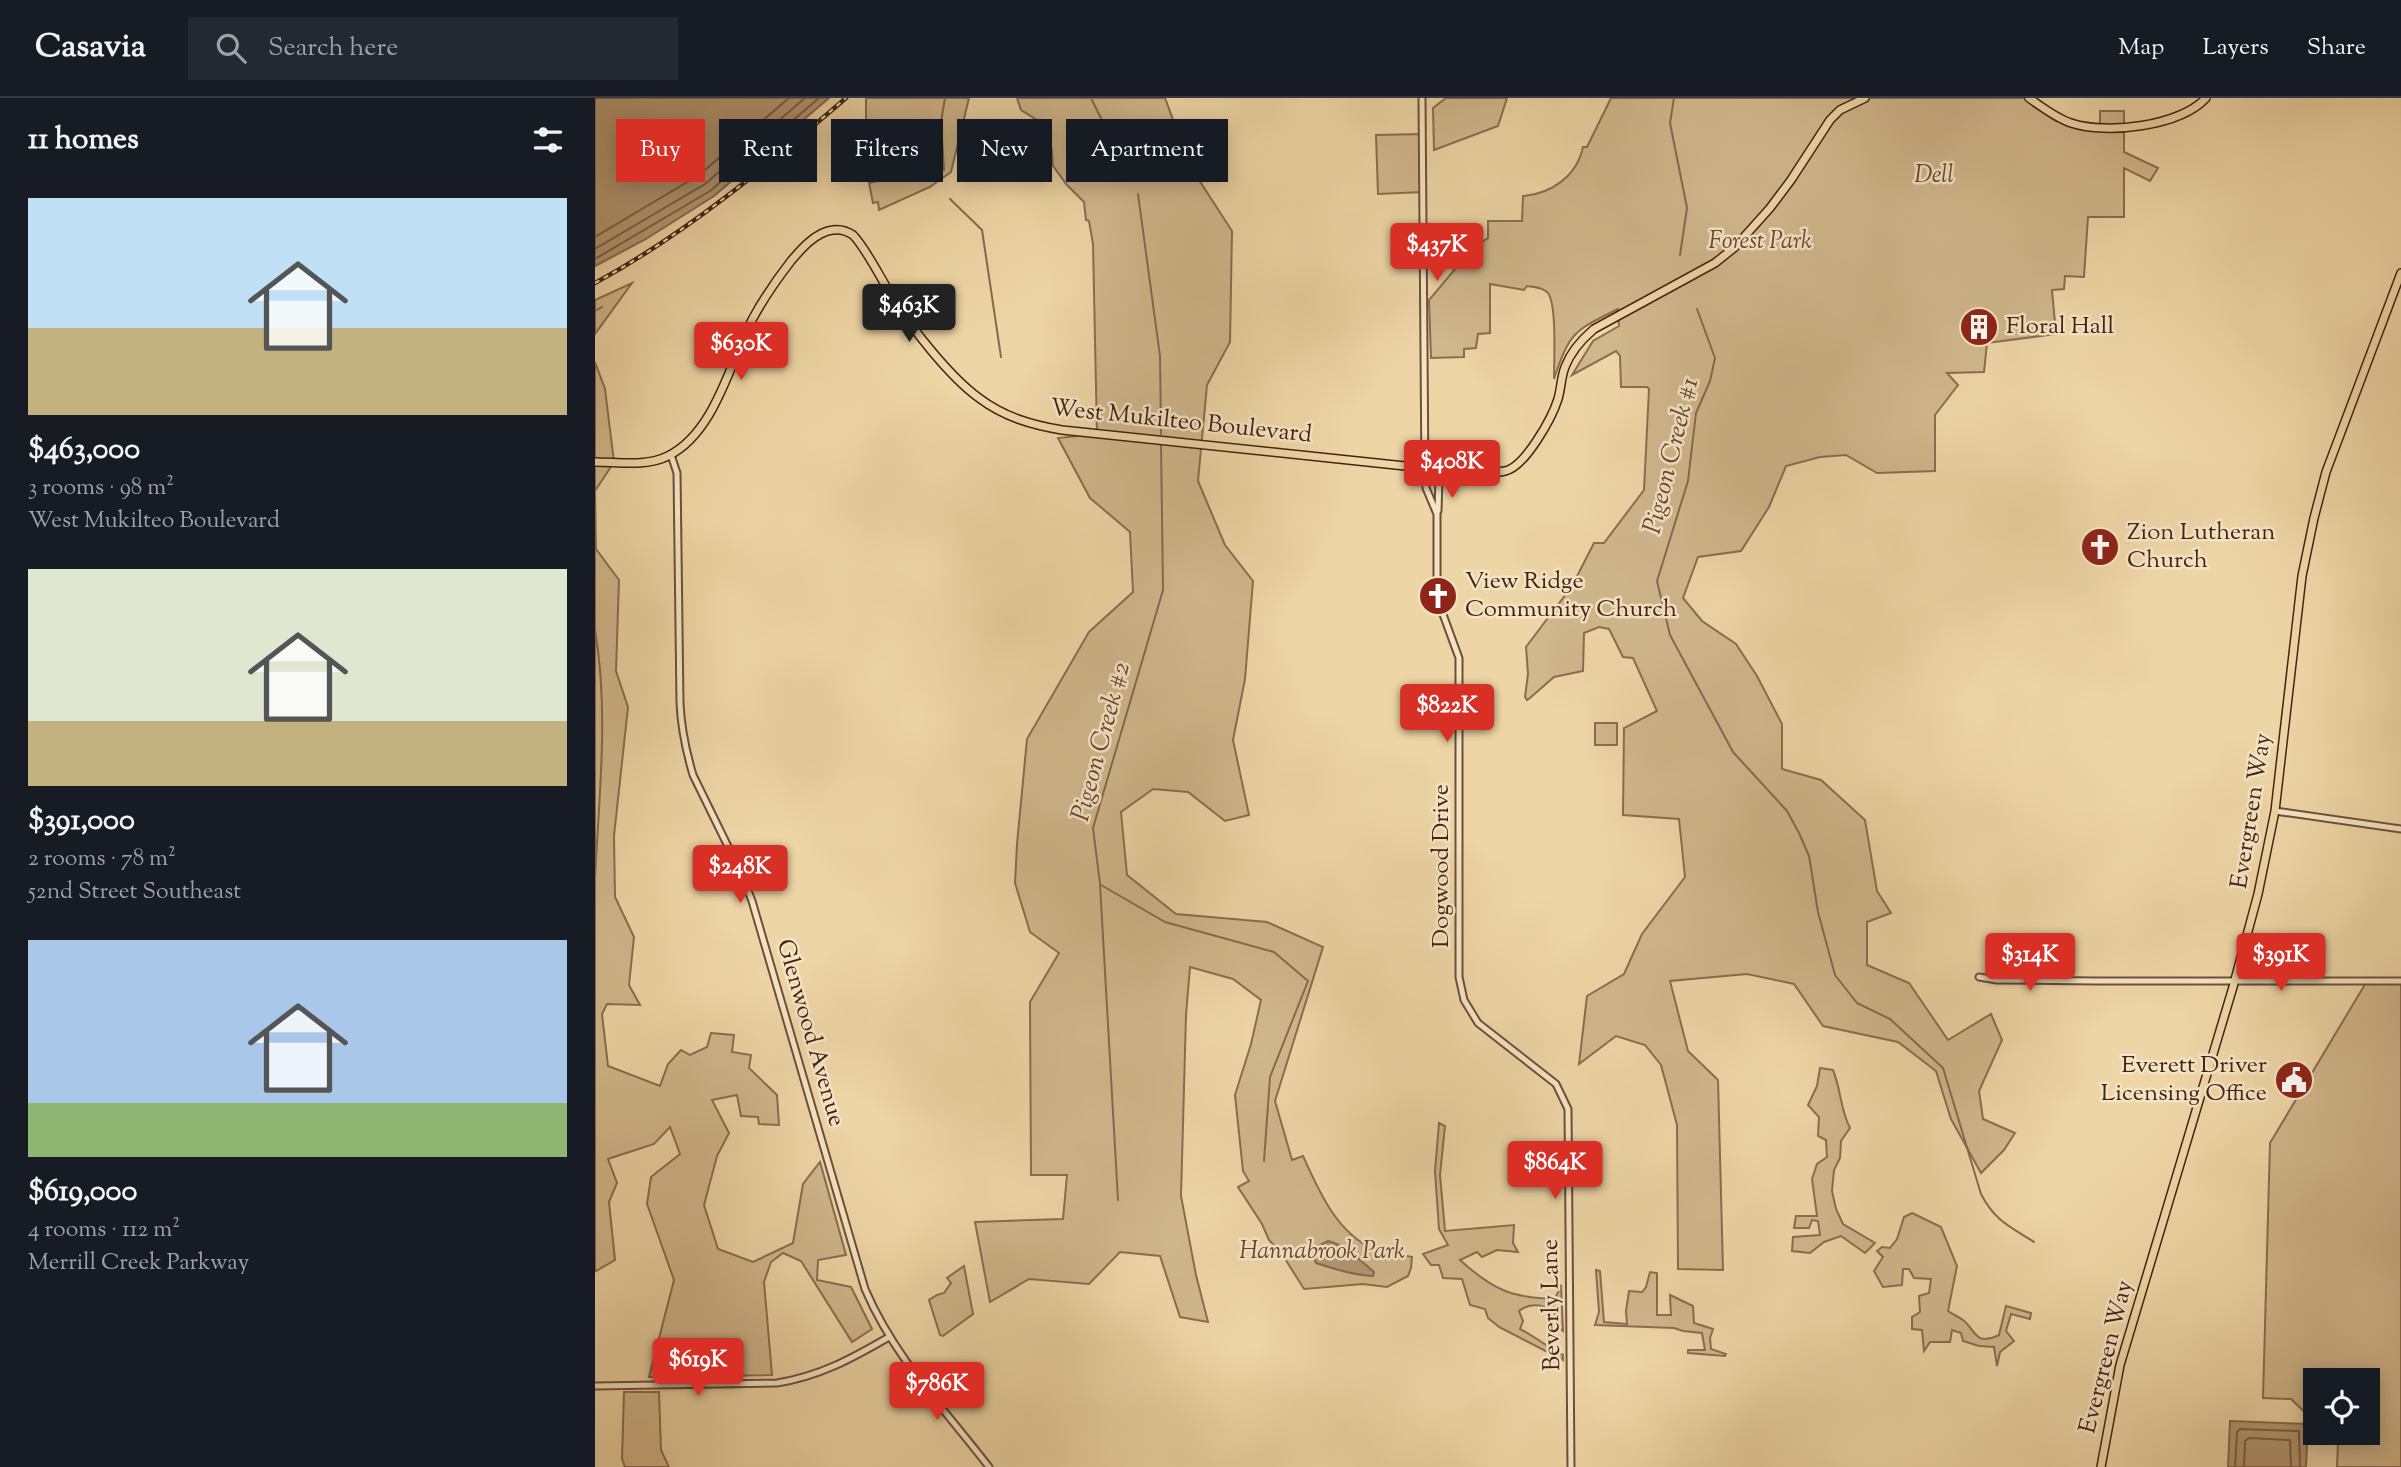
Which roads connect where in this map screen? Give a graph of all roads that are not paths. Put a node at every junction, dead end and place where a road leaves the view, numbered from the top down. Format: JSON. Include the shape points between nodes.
{"nodes":[{"id":1,"x":1422,"y":98,"type":"edge"},
{"id":2,"x":1865,"y":98,"type":"edge"},
{"id":3,"x":2029,"y":98,"type":"edge"},
{"id":4,"x":2206,"y":98,"type":"edge"},
{"id":5,"x":2401,"y":273,"type":"edge"},
{"id":6,"x":671,"y":455,"type":"junction"},
{"id":7,"x":595,"y":462,"type":"edge"},
{"id":8,"x":1425,"y":468,"type":"junction"},
{"id":9,"x":1450,"y":470,"type":"junction"},
{"id":10,"x":1437,"y":514,"type":"junction"},
{"id":11,"x":2274,"y":811,"type":"junction"},
{"id":12,"x":2401,"y":829,"type":"edge"},
{"id":13,"x":1459,"y":977,"type":"joint"},
{"id":14,"x":1979,"y":977,"type":"dead end"},
{"id":15,"x":2235,"y":981,"type":"junction"},
{"id":16,"x":2401,"y":981,"type":"edge"},
{"id":17,"x":889,"y":1337,"type":"junction"},
{"id":18,"x":595,"y":1386,"type":"edge"},
{"id":19,"x":989,"y":1467,"type":"edge"},
{"id":20,"x":1571,"y":1467,"type":"edge"},
{"id":21,"x":2101,"y":1467,"type":"edge"}],
"edges":[{"from":1,"to":8,"type":"street","name":"Dogwood Drive"},
{"from":2,"to":9,"type":"main road","name":"West Mukilteo Boulevard","via":[[1830,120],[1784,189],[1735,247],[1715,263],[1583,337],[1565,369],[1550,418],[1519,464],[1504,471]]},
{"from":3,"to":4,"type":"main road","via":[[2072,123],[2106,128],[2177,117]]},
{"from":5,"to":11,"type":"main road","name":"Evergreen Way","via":[[2326,472],[2314,518],[2302,576]]},
{"from":6,"to":7,"type":"main road","via":[[645,462]]},
{"from":6,"to":8,"type":"main road","name":"West Mukilteo Boulevard","via":[[713,407],[753,317],[785,269],[818,235],[836,229],[859,243],[900,310],[957,377],[987,404],[1027,423]]},
{"from":6,"to":17,"type":"street","name":"Glenwood Avenue","via":[[677,473],[684,742],[693,775],[752,901],[865,1289]]},
{"from":8,"to":9,"type":"main road","name":"West Mukilteo Boulevard"},
{"from":8,"to":10,"type":"street","name":"Dogwood Drive","via":[[1426,488]]},
{"from":9,"to":10,"type":"street","via":[[1439,477]]},
{"from":10,"to":13,"type":"street","name":"Dogwood Drive","via":[[1437,598],[1459,658]]},
{"from":11,"to":12,"type":"street"},
{"from":11,"to":15,"type":"main road","name":"Evergreen Way"},
{"from":13,"to":20,"type":"street","name":"Beverly Lane","via":[[1464,1000],[1478,1023],[1556,1084],[1568,1109]]},
{"from":14,"to":15,"type":"street"},
{"from":15,"to":16,"type":"street"},
{"from":15,"to":21,"type":"main road","name":"Evergreen Way","via":[[2121,1361]]},
{"from":17,"to":18,"type":"street","via":[[827,1370],[787,1381]]},
{"from":17,"to":19,"type":"street","name":"Glenwood Avenue"}]}
